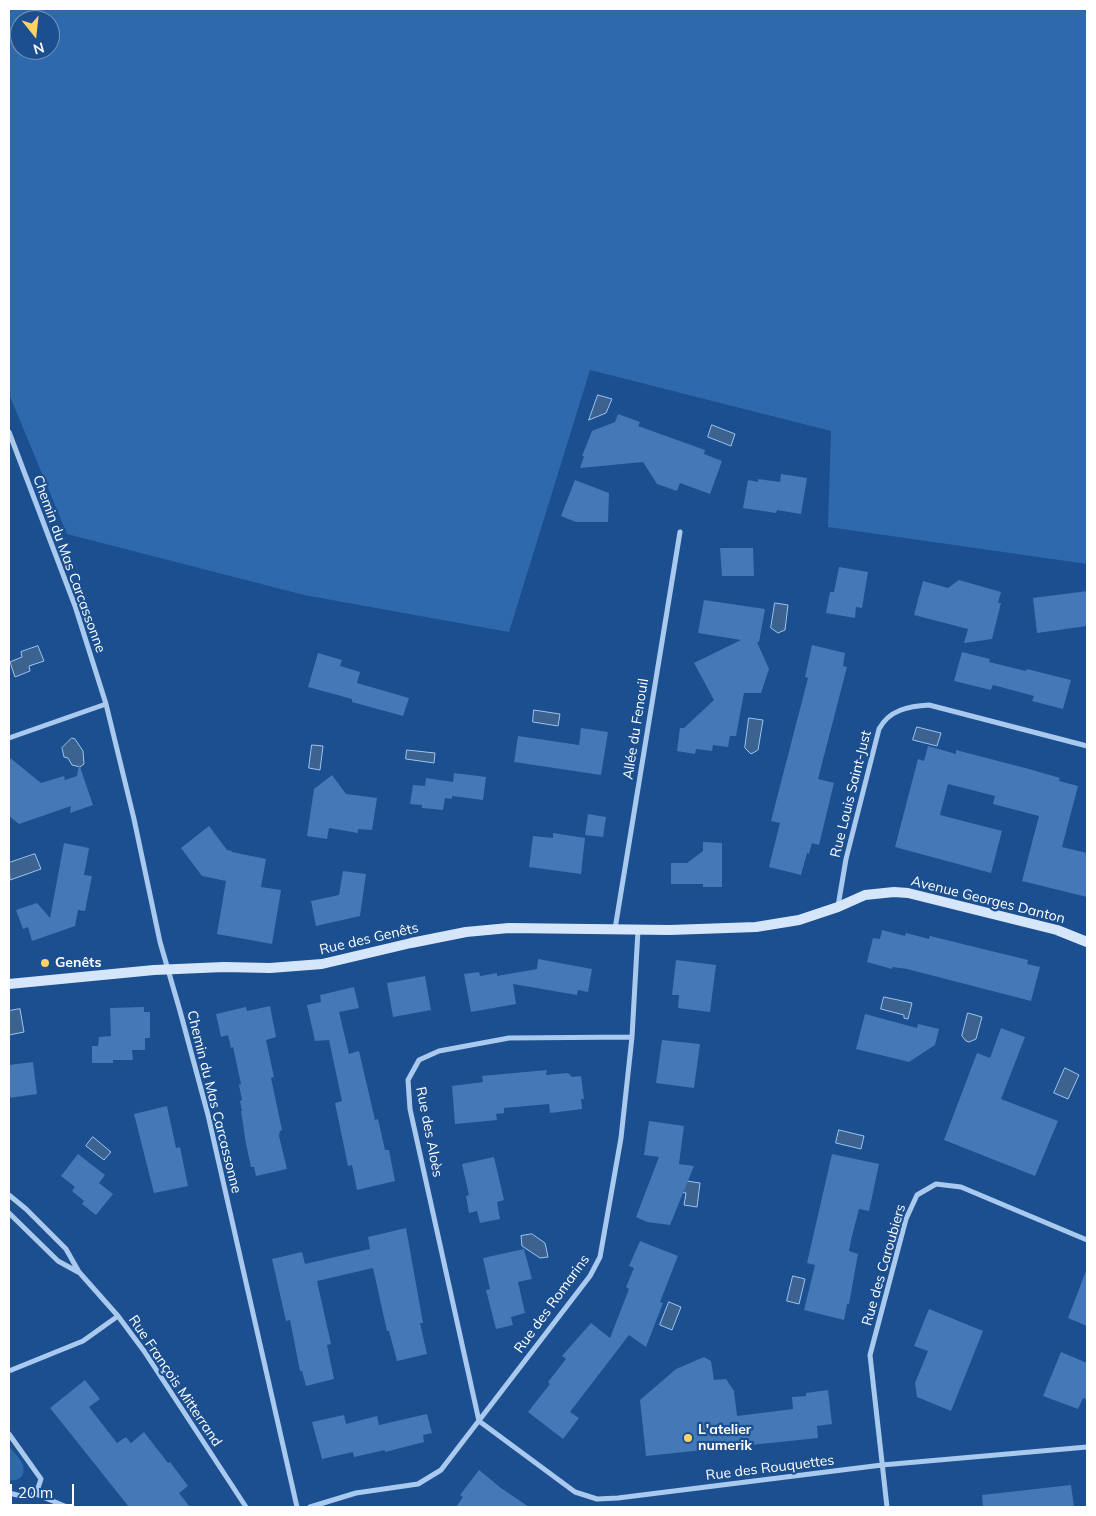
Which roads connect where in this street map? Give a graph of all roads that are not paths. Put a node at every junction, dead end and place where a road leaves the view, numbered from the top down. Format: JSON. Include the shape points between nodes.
{"nodes":[{"id":1,"x":9,"y":432,"type":"edge"},
{"id":2,"x":680,"y":532,"type":"dead end"},
{"id":3,"x":106,"y":704,"type":"junction"},
{"id":4,"x":9,"y":738,"type":"edge"},
{"id":5,"x":1087,"y":746,"type":"edge"},
{"id":6,"x":838,"y":907,"type":"junction"},
{"id":7,"x":736,"y":928,"type":"joint"},
{"id":8,"x":615,"y":929,"type":"junction"},
{"id":9,"x":638,"y":929,"type":"junction"},
{"id":10,"x":1087,"y":942,"type":"edge"},
{"id":11,"x":168,"y":969,"type":"junction"},
{"id":12,"x":9,"y":984,"type":"edge"},
{"id":13,"x":632,"y":1037,"type":"junction"},
{"id":14,"x":9,"y":1195,"type":"edge"},
{"id":15,"x":9,"y":1214,"type":"edge"},
{"id":16,"x":1087,"y":1240,"type":"edge"},
{"id":17,"x":79,"y":1272,"type":"junction"},
{"id":18,"x":118,"y":1316,"type":"junction"},
{"id":19,"x":9,"y":1371,"type":"edge"},
{"id":20,"x":479,"y":1421,"type":"junction"},
{"id":21,"x":9,"y":1434,"type":"edge"},
{"id":22,"x":1087,"y":1447,"type":"edge"},
{"id":23,"x":882,"y":1465,"type":"junction"},
{"id":24,"x":9,"y":1493,"type":"edge"},
{"id":25,"x":36,"y":1494,"type":"junction"},
{"id":26,"x":67,"y":1507,"type":"edge"},
{"id":27,"x":246,"y":1507,"type":"edge"},
{"id":28,"x":297,"y":1507,"type":"edge"},
{"id":29,"x":310,"y":1507,"type":"edge"},
{"id":30,"x":886,"y":1507,"type":"edge"}],
"edges":[{"from":1,"to":3,"type":"street","name":"Chemin du Mas Carcassonne","via":[[75,606]]},
{"from":2,"to":8,"type":"street","name":"Allée du Fenouil"},
{"from":3,"to":4,"type":"street"},
{"from":3,"to":11,"type":"street","name":"Chemin du Mas Carcassonne"},
{"from":5,"to":6,"type":"street","name":"Rue Louis Saint-Just","via":[[929,705],[910,706],[894,713],[879,729],[846,859]]},
{"from":6,"to":7,"type":"street","name":"Avenue Georges Danton","via":[[799,920]]},
{"from":6,"to":10,"type":"street","name":"Avenue Georges Danton","via":[[865,895],[908,893],[1056,930]]},
{"from":7,"to":9,"type":"street","name":"Rue des Genêts"},
{"from":8,"to":9,"type":"street","name":"Rue des Genêts"},
{"from":8,"to":11,"type":"street","name":"Rue des Genêts","via":[[508,928],[411,942],[322,964]]},
{"from":9,"to":13,"type":"street","name":"Rue des Romarins"},
{"from":11,"to":12,"type":"street","name":"Rue des Genêts"},
{"from":11,"to":28,"type":"street","name":"Chemin du Mas Carcassonne","via":[[208,1115]]},
{"from":13,"to":20,"type":"street","name":"Rue des Romarins","via":[[621,1138],[600,1257],[590,1276]]},
{"from":13,"to":20,"type":"street","name":"Rue des Aloès","via":[[509,1038],[439,1051],[420,1060],[408,1080],[410,1109]]},
{"from":14,"to":17,"type":"street","name":"Rue François Mitterrand","via":[[66,1249]]},
{"from":15,"to":17,"type":"street","name":"Rue François Mitterrand","via":[[58,1261]]},
{"from":16,"to":23,"type":"street","name":"Rue des Caroubiers","via":[[961,1187],[936,1184],[916,1195],[906,1220],[870,1355]]},
{"from":17,"to":18,"type":"street","name":"Rue François Mitterrand"},
{"from":18,"to":19,"type":"street","via":[[83,1341]]},
{"from":18,"to":27,"type":"street","name":"Rue François Mitterrand"},
{"from":20,"to":23,"type":"street","name":"Rue des Rouquettes","via":[[575,1492],[597,1499]]},
{"from":20,"to":29,"type":"street","name":"Rue des Romarins","via":[[441,1470],[418,1484],[356,1493]]},
{"from":21,"to":25,"type":"street","via":[[41,1480]]},
{"from":22,"to":23,"type":"street","name":"Rue des Rouquettes"},
{"from":23,"to":30,"type":"street","name":"Rue des Caroubiers"},
{"from":24,"to":25,"type":"street","via":[[25,1497]]},
{"from":25,"to":26,"type":"street"}]}
